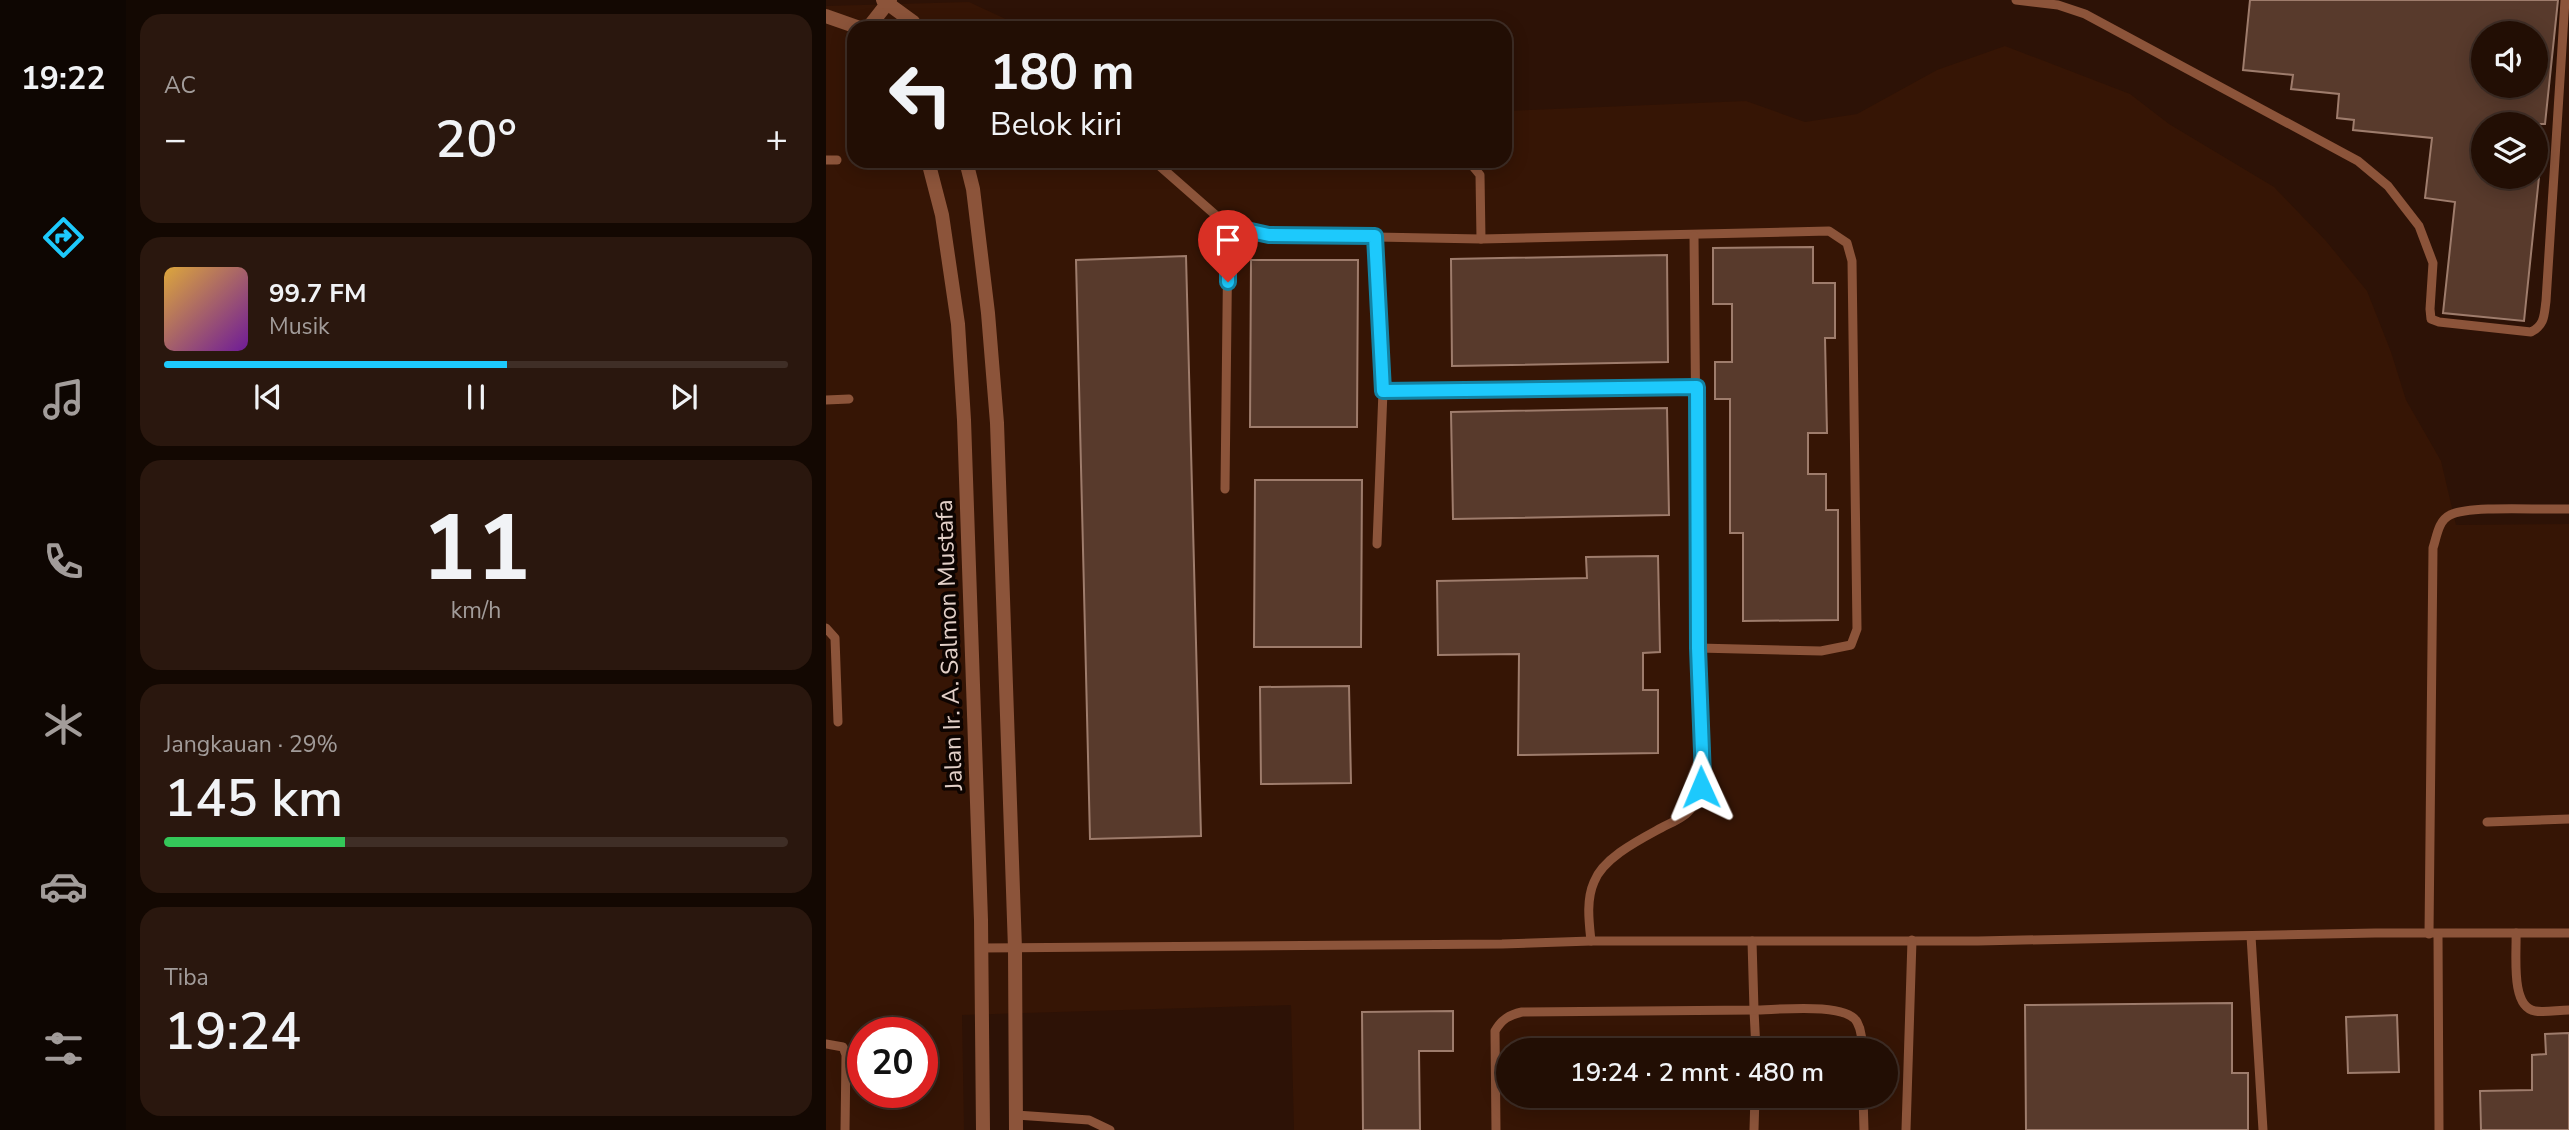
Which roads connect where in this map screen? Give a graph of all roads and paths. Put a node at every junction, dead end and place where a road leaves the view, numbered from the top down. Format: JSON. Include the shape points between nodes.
{"nodes":[{"id":1,"x":2016,"y":0,"type":"edge"},
{"id":2,"x":2565,"y":0,"type":"edge"},
{"id":3,"x":887,"y":1,"type":"edge"},
{"id":4,"x":826,"y":16,"type":"edge"},
{"id":5,"x":873,"y":21,"type":"edge"},
{"id":6,"x":912,"y":21,"type":"edge"},
{"id":7,"x":847,"y":23,"type":"edge"},
{"id":8,"x":826,"y":160,"type":"edge"},
{"id":9,"x":837,"y":160,"type":"dead end"},
{"id":10,"x":930,"y":168,"type":"edge"},
{"id":11,"x":968,"y":168,"type":"edge"},
{"id":12,"x":1162,"y":168,"type":"edge"},
{"id":13,"x":1474,"y":168,"type":"edge"},
{"id":14,"x":1228,"y":226,"type":"junction"},
{"id":15,"x":1375,"y":236,"type":"junction"},
{"id":16,"x":1694,"y":236,"type":"junction"},
{"id":17,"x":1481,"y":239,"type":"junction"},
{"id":18,"x":1697,"y":387,"type":"junction"},
{"id":19,"x":1383,"y":391,"type":"junction"},
{"id":20,"x":849,"y":399,"type":"dead end"},
{"id":21,"x":826,"y":400,"type":"edge"},
{"id":22,"x":1225,"y":489,"type":"dead end"},
{"id":23,"x":2569,"y":509,"type":"edge"},
{"id":24,"x":1377,"y":544,"type":"dead end"},
{"id":25,"x":826,"y":628,"type":"edge"},
{"id":26,"x":1698,"y":648,"type":"junction"},
{"id":27,"x":838,"y":722,"type":"dead end"},
{"id":28,"x":2569,"y":819,"type":"edge"},
{"id":29,"x":2487,"y":822,"type":"dead end"},
{"id":30,"x":2516,"y":933,"type":"junction"},
{"id":31,"x":2569,"y":933,"type":"edge"},
{"id":32,"x":2433,"y":934,"type":"junction"},
{"id":33,"x":2251,"y":936,"type":"junction"},
{"id":34,"x":1912,"y":940,"type":"junction"},
{"id":35,"x":1591,"y":941,"type":"junction"},
{"id":36,"x":1752,"y":941,"type":"junction"},
{"id":37,"x":980,"y":948,"type":"junction"},
{"id":38,"x":1015,"y":949,"type":"junction"},
{"id":39,"x":1754,"y":1010,"type":"junction"},
{"id":40,"x":2569,"y":1010,"type":"edge"},
{"id":41,"x":1755,"y":1038,"type":"edge"},
{"id":42,"x":1862,"y":1038,"type":"edge"},
{"id":43,"x":826,"y":1044,"type":"edge"},
{"id":44,"x":1755,"y":1108,"type":"edge"},
{"id":45,"x":1863,"y":1108,"type":"edge"},
{"id":46,"x":1016,"y":1115,"type":"junction"},
{"id":47,"x":845,"y":1130,"type":"edge"},
{"id":48,"x":983,"y":1130,"type":"edge"},
{"id":49,"x":1016,"y":1130,"type":"edge"},
{"id":50,"x":1110,"y":1130,"type":"edge"},
{"id":51,"x":1496,"y":1130,"type":"edge"},
{"id":52,"x":1754,"y":1130,"type":"edge"},
{"id":53,"x":1864,"y":1130,"type":"edge"},
{"id":54,"x":1906,"y":1130,"type":"edge"},
{"id":55,"x":2263,"y":1130,"type":"edge"},
{"id":56,"x":2439,"y":1130,"type":"edge"}],
"edges":[{"from":1,"to":2,"type":"lane","via":[[2085,14],[2358,161],[2388,186],[2419,226],[2433,263],[2431,319],[2531,332],[2544,320],[2546,301]]},
{"from":3,"to":5,"type":"street"},
{"from":3,"to":6,"type":"street"},
{"from":4,"to":7,"type":"street"},
{"from":8,"to":9,"type":"lane"},
{"from":10,"to":37,"type":"street","name":"Jalan Ir. A. Salmon Mustafa","via":[[943,215],[958,324]]},
{"from":11,"to":38,"type":"street","via":[[988,313],[997,423]]},
{"from":12,"to":14,"type":"lane"},
{"from":13,"to":17,"type":"lane","via":[[1480,175]]},
{"from":14,"to":15,"type":"lane","via":[[1269,235]]},
{"from":14,"to":22,"type":"lane"},
{"from":15,"to":17,"type":"lane"},
{"from":15,"to":19,"type":"lane"},
{"from":16,"to":17,"type":"lane"},
{"from":16,"to":18,"type":"lane"},
{"from":16,"to":26,"type":"lane","via":[[1829,231],[1847,243],[1852,261],[1857,629],[1851,645],[1821,651]]},
{"from":18,"to":19,"type":"lane"},
{"from":18,"to":26,"type":"lane"},
{"from":19,"to":24,"type":"lane"},
{"from":20,"to":21,"type":"lane"},
{"from":23,"to":32,"type":"lane","via":[[2471,510],[2450,515],[2440,524],[2433,548]]},
{"from":25,"to":27,"type":"lane","via":[[835,638]]},
{"from":26,"to":35,"type":"lane","via":[[1701,787],[1692,808],[1680,818],[1605,864],[1590,895]]},
{"from":28,"to":29,"type":"lane"},
{"from":30,"to":31,"type":"lane"},
{"from":30,"to":32,"type":"lane"},
{"from":30,"to":40,"type":"lane","via":[[2518,996],[2523,1006],[2533,1011]]},
{"from":32,"to":33,"type":"lane"},
{"from":32,"to":56,"type":"lane"},
{"from":33,"to":34,"type":"lane"},
{"from":33,"to":55,"type":"lane"},
{"from":34,"to":36,"type":"lane"},
{"from":34,"to":54,"type":"lane"},
{"from":35,"to":36,"type":"lane"},
{"from":35,"to":38,"type":"lane"},
{"from":36,"to":39,"type":"lane"},
{"from":37,"to":38,"type":"lane"},
{"from":37,"to":48,"type":"street","name":"Jalan Ir. A. Salmon Mustafa"},
{"from":38,"to":46,"type":"street"},
{"from":39,"to":41,"type":"lane"},
{"from":39,"to":42,"type":"lane","via":[[1841,1011],[1858,1023]]},
{"from":39,"to":51,"type":"lane","via":[[1512,1014],[1495,1031]]},
{"from":43,"to":47,"type":"lane","via":[[843,1047],[846,1055]]},
{"from":44,"to":52,"type":"lane"},
{"from":45,"to":53,"type":"lane"},
{"from":46,"to":49,"type":"street"},
{"from":46,"to":50,"type":"lane","via":[[1089,1120]]}]}
